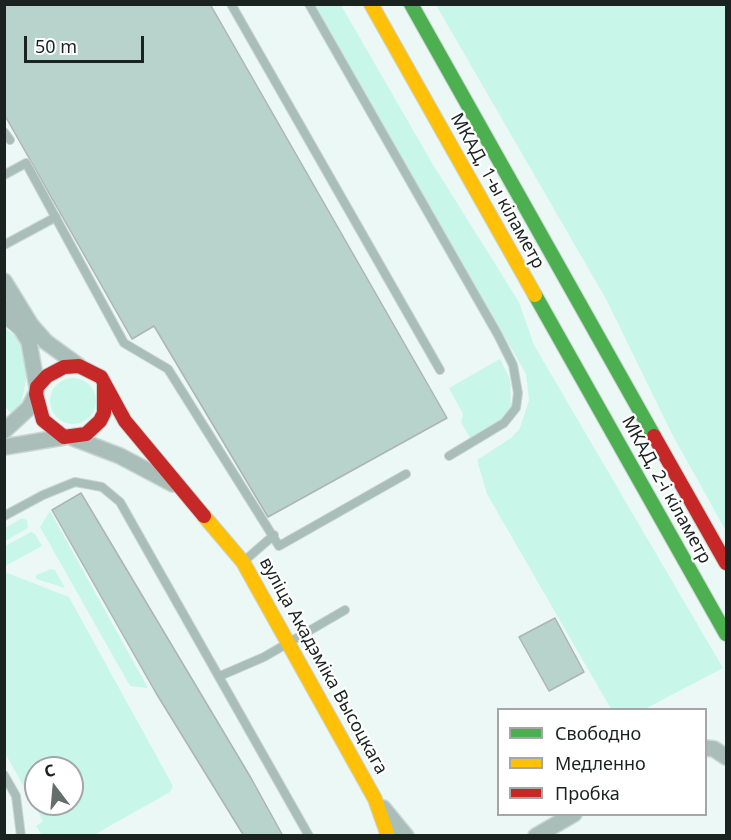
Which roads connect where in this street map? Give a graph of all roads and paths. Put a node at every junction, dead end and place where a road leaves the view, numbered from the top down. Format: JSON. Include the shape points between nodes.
{"nodes":[{"id":1,"x":231,"y":4,"type":"edge"},
{"id":2,"x":309,"y":4,"type":"edge"},
{"id":3,"x":371,"y":4,"type":"edge"},
{"id":4,"x":411,"y":4,"type":"edge"},
{"id":5,"x":419,"y":4,"type":"edge"},
{"id":6,"x":421,"y":21,"type":"junction"},
{"id":7,"x":4,"y":132,"type":"edge"},
{"id":8,"x":10,"y":140,"type":"dead end"},
{"id":9,"x":4,"y":175,"type":"edge"},
{"id":10,"x":56,"y":217,"type":"junction"},
{"id":11,"x":4,"y":245,"type":"edge"},
{"id":12,"x":4,"y":281,"type":"edge"},
{"id":13,"x":4,"y":300,"type":"edge"},
{"id":14,"x":4,"y":319,"type":"edge"},
{"id":15,"x":28,"y":342,"type":"junction"},
{"id":16,"x":79,"y":366,"type":"junction"},
{"id":17,"x":440,"y":370,"type":"dead end"},
{"id":18,"x":622,"y":379,"type":"joint"},
{"id":19,"x":104,"y":385,"type":"junction"},
{"id":20,"x":37,"y":391,"type":"junction"},
{"id":21,"x":592,"y":395,"type":"joint"},
{"id":22,"x":4,"y":431,"type":"edge"},
{"id":23,"x":68,"y":437,"type":"junction"},
{"id":24,"x":4,"y":447,"type":"edge"},
{"id":25,"x":449,"y":456,"type":"dead end"},
{"id":26,"x":406,"y":474,"type":"dead end"},
{"id":27,"x":188,"y":498,"type":"junction"},
{"id":28,"x":4,"y":516,"type":"edge"},
{"id":29,"x":273,"y":535,"type":"junction"},
{"id":30,"x":243,"y":562,"type":"junction"},
{"id":31,"x":726,"y":563,"type":"edge"},
{"id":32,"x":345,"y":610,"type":"dead end"},
{"id":33,"x":726,"y":634,"type":"edge"},
{"id":34,"x":289,"y":642,"type":"junction"},
{"id":35,"x":220,"y":676,"type":"junction"},
{"id":36,"x":707,"y":748,"type":"edge"},
{"id":37,"x":726,"y":757,"type":"edge"},
{"id":38,"x":4,"y":776,"type":"edge"},
{"id":39,"x":375,"y":799,"type":"junction"},
{"id":40,"x":570,"y":816,"type":"edge"},
{"id":41,"x":536,"y":835,"type":"edge"},
{"id":42,"x":21,"y":836,"type":"edge"},
{"id":43,"x":309,"y":836,"type":"edge"},
{"id":44,"x":388,"y":836,"type":"edge"},
{"id":45,"x":406,"y":836,"type":"edge"}],
"edges":[{"from":1,"to":17,"type":"lane"},
{"from":2,"to":25,"type":"lane","via":[[498,335],[517,380],[516,408],[504,423]]},
{"from":3,"to":21,"type":"main road","name":"МКАД, 1-ы кіламетр"},
{"from":4,"to":6,"type":"main road","name":"МКАД, 1-ы кіламетр"},
{"from":5,"to":6,"type":"main road"},
{"from":6,"to":18,"type":"main road","name":"МКАД, 1-ы кіламетр"},
{"from":7,"to":8,"type":"lane"},
{"from":9,"to":10,"type":"lane","via":[[26,163]]},
{"from":10,"to":11,"type":"lane"},
{"from":10,"to":29,"type":"lane","via":[[124,343],[168,369]]},
{"from":12,"to":16,"type":"street","via":[[46,342]]},
{"from":13,"to":15,"type":"street"},
{"from":14,"to":15,"type":"lane"},
{"from":15,"to":20,"type":"street"},
{"from":16,"to":19,"type":"main road","name":"вуліца Акадэміка Высоцкага","via":[[101,376]]},
{"from":16,"to":20,"type":"main road","via":[[55,371]]},
{"from":18,"to":31,"type":"main road","name":"МКАД, 2-і кіламетр"},
{"from":19,"to":23,"type":"main road","via":[[106,404],[100,422],[86,434]]},
{"from":19,"to":27,"type":"main road","name":"вуліца Акадэміка Высоцкага","via":[[124,421]]},
{"from":20,"to":22,"type":"street","via":[[29,408]]},
{"from":20,"to":23,"type":"main road","name":"вуліца Акадэміка Высоцкага","via":[[43,420]]},
{"from":21,"to":33,"type":"main road","name":"МКАД, 2-і кіламетр"},
{"from":23,"to":24,"type":"street"},
{"from":23,"to":27,"type":"street","name":"вуліца Акадэміка Высоцкага","via":[[147,469],[178,487]]},
{"from":26,"to":29,"type":"lane","via":[[279,546]]},
{"from":27,"to":30,"type":"main road","name":"вуліца Акадэміка Высоцкага"},
{"from":28,"to":35,"type":"lane","via":[[75,482],[91,483],[111,493],[120,502]]},
{"from":29,"to":30,"type":"lane"},
{"from":30,"to":34,"type":"main road","name":"вуліца Акадэміка Высоцкага"},
{"from":32,"to":34,"type":"lane"},
{"from":34,"to":35,"type":"lane"},
{"from":34,"to":39,"type":"main road","name":"вуліца Акадэміка Высоцкага"},
{"from":35,"to":43,"type":"lane"},
{"from":36,"to":37,"type":"street"},
{"from":38,"to":42,"type":"lane","via":[[16,796]]},
{"from":39,"to":44,"type":"main road","name":"вуліца Акадэміка Высоцкага"},
{"from":39,"to":45,"type":"street"},
{"from":40,"to":41,"type":"street"}]}
